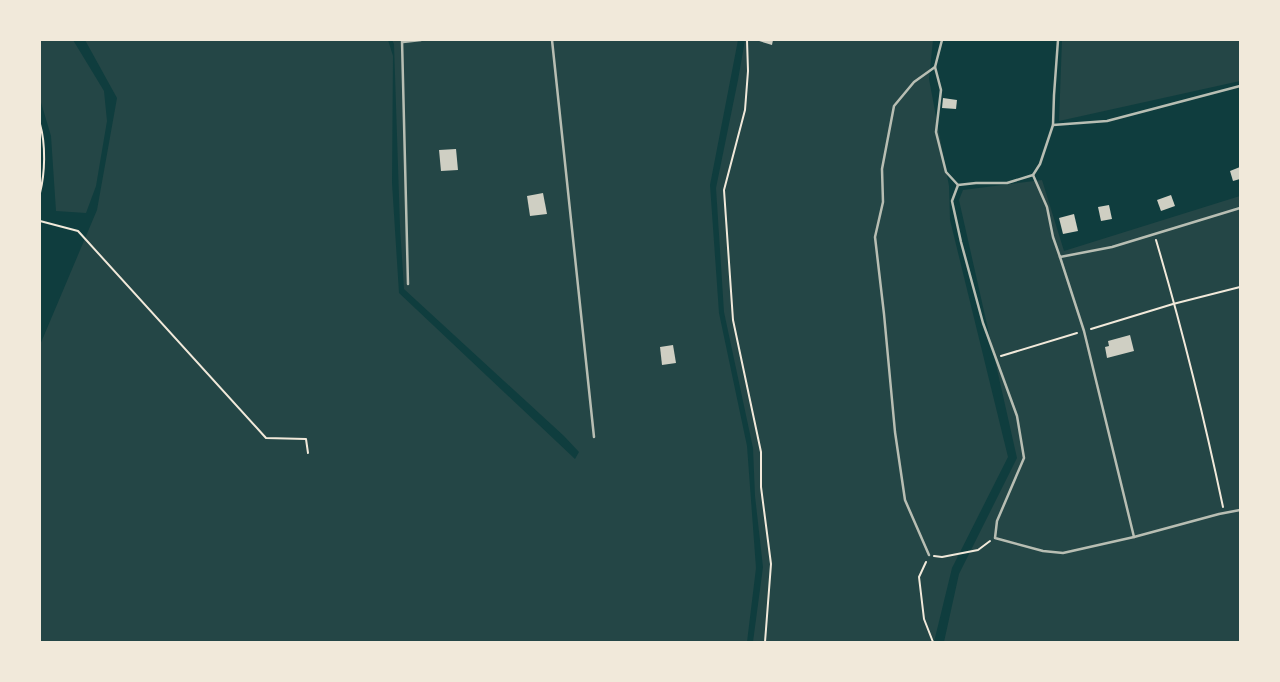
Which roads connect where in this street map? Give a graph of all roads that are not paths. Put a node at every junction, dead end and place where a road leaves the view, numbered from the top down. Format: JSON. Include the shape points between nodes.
{"nodes":[{"id":1,"x":421,"y":40,"type":"edge"},
{"id":2,"x":552,"y":40,"type":"edge"},
{"id":3,"x":942,"y":40,"type":"edge"},
{"id":4,"x":1058,"y":40,"type":"edge"},
{"id":5,"x":402,"y":41,"type":"edge"},
{"id":6,"x":935,"y":67,"type":"junction"},
{"id":7,"x":1240,"y":86,"type":"edge"},
{"id":8,"x":1053,"y":125,"type":"junction"},
{"id":9,"x":1033,"y":176,"type":"junction"},
{"id":10,"x":958,"y":185,"type":"junction"},
{"id":11,"x":1240,"y":208,"type":"edge"},
{"id":12,"x":1060,"y":257,"type":"junction"},
{"id":13,"x":408,"y":284,"type":"dead end"},
{"id":14,"x":594,"y":437,"type":"dead end"},
{"id":15,"x":1240,"y":510,"type":"edge"},
{"id":16,"x":1134,"y":537,"type":"junction"},
{"id":17,"x":929,"y":555,"type":"road end"}],
"edges":[{"from":1,"to":5,"type":"lane"},
{"from":2,"to":14,"type":"lane"},
{"from":3,"to":6,"type":"lane"},
{"from":4,"to":8,"type":"lane"},
{"from":5,"to":13,"type":"lane"},
{"from":6,"to":10,"type":"lane","via":[[940,90],[936,132],[946,172]]},
{"from":6,"to":17,"type":"lane","via":[[914,82],[894,106],[882,170],[883,202],[875,237],[895,432],[905,500]]},
{"from":7,"to":8,"type":"lane","via":[[1108,121]]},
{"from":8,"to":9,"type":"lane","via":[[1040,164]]},
{"from":9,"to":10,"type":"lane","via":[[1007,183],[976,182]]},
{"from":9,"to":12,"type":"lane","via":[[1048,207],[1053,237]]},
{"from":10,"to":16,"type":"lane","via":[[952,201],[983,323],[1017,416],[1024,458],[997,521],[995,538],[1044,551],[1063,553]]},
{"from":11,"to":12,"type":"lane","via":[[1112,247]]},
{"from":12,"to":16,"type":"lane","via":[[1084,331]]},
{"from":15,"to":16,"type":"lane"}]}
